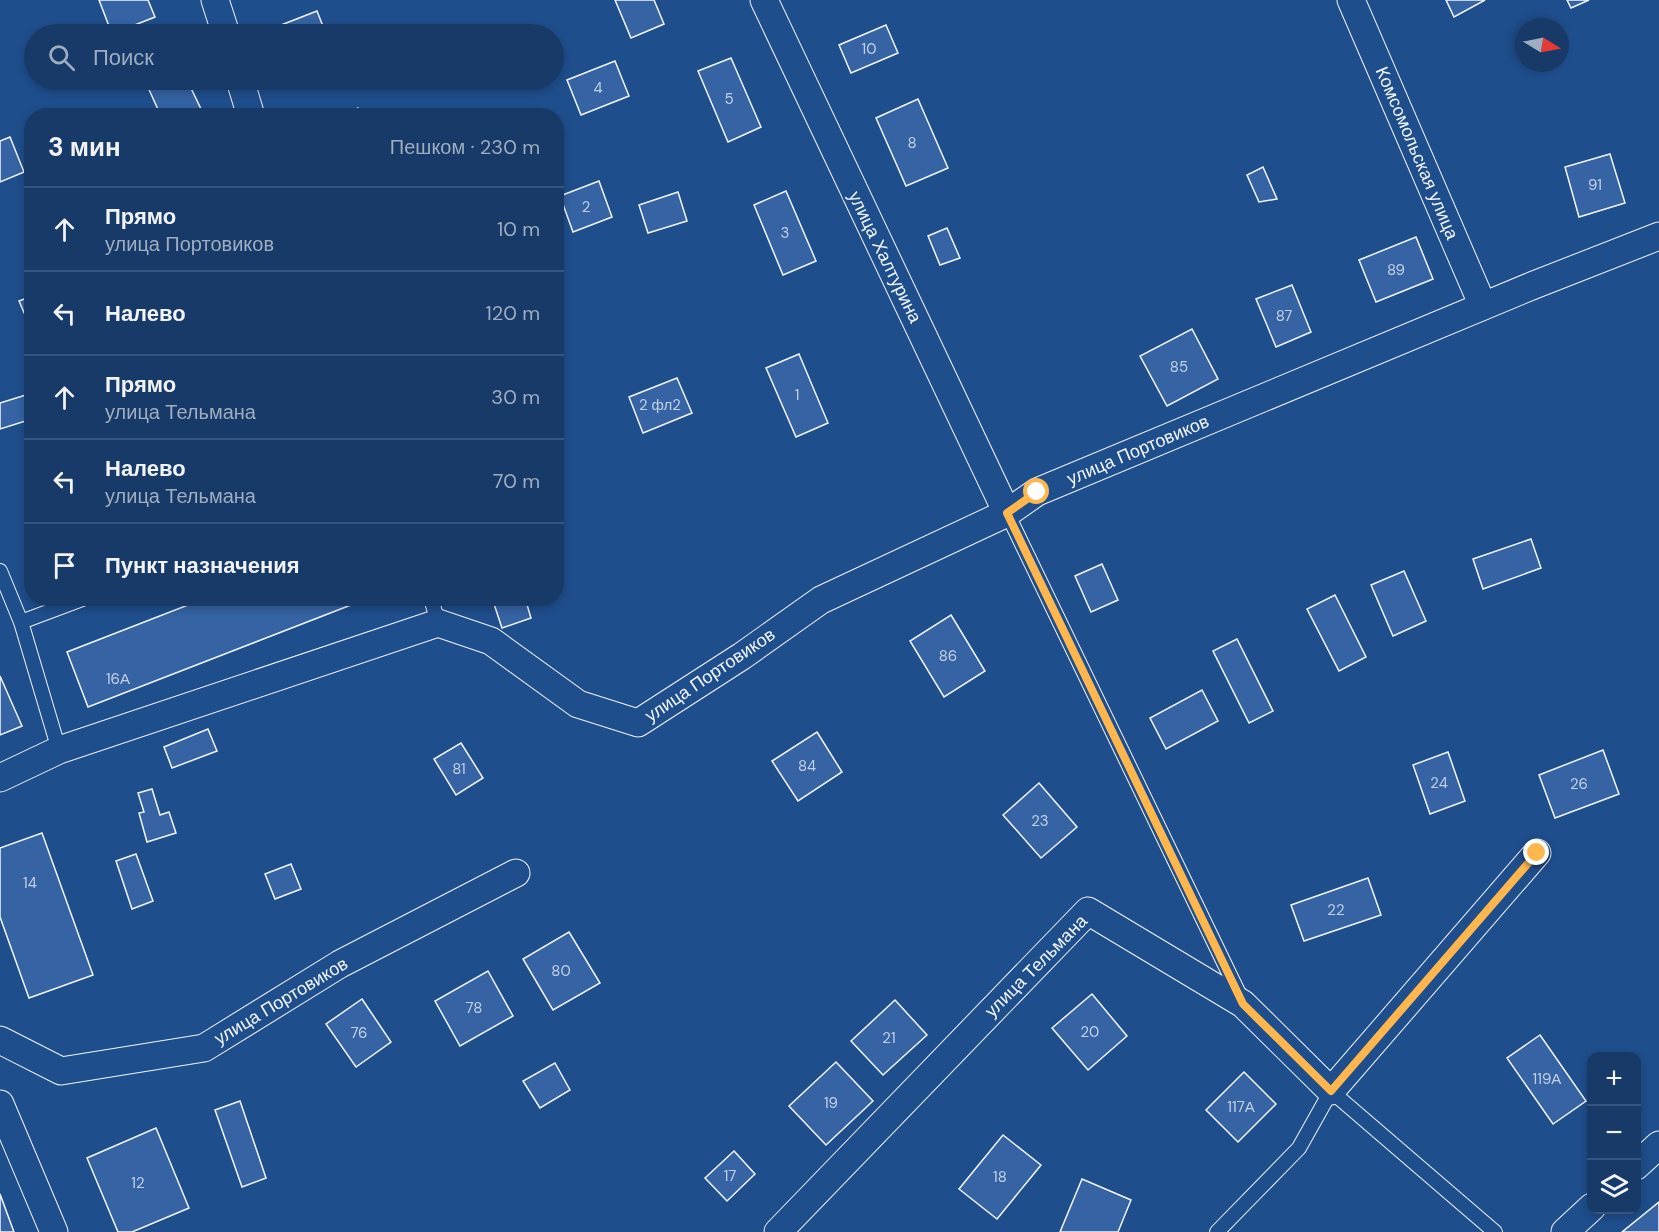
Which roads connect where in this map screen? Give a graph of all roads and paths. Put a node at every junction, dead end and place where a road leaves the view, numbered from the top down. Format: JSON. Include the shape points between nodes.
{"nodes":[{"id":1,"x":215,"y":0,"type":"edge"},
{"id":2,"x":764,"y":0,"type":"edge"},
{"id":3,"x":1351,"y":0,"type":"edge"},
{"id":4,"x":223,"y":24,"type":"edge"},
{"id":5,"x":243,"y":90,"type":"edge"},
{"id":6,"x":249,"y":108,"type":"edge"},
{"id":7,"x":1659,"y":236,"type":"edge"},
{"id":8,"x":1483,"y":306,"type":"junction"},
{"id":9,"x":1007,"y":513,"type":"junction"},
{"id":10,"x":0,"y":571,"type":"edge"},
{"id":11,"x":64,"y":606,"type":"edge"},
{"id":12,"x":435,"y":611,"type":"edge"},
{"id":13,"x":21,"y":622,"type":"junction"},
{"id":14,"x":60,"y":750,"type":"junction"},
{"id":15,"x":0,"y":778,"type":"edge"},
{"id":16,"x":1537,"y":853,"type":"dead end"},
{"id":17,"x":516,"y":873,"type":"dead end"},
{"id":18,"x":1243,"y":1004,"type":"junction"},
{"id":19,"x":0,"y":1040,"type":"edge"},
{"id":20,"x":1331,"y":1091,"type":"junction"},
{"id":21,"x":0,"y":1104,"type":"edge"},
{"id":22,"x":1659,"y":1145,"type":"edge"},
{"id":23,"x":1641,"y":1161,"type":"edge"},
{"id":24,"x":1587,"y":1211,"type":"edge"},
{"id":25,"x":54,"y":1232,"type":"edge"},
{"id":26,"x":778,"y":1232,"type":"edge"},
{"id":27,"x":1217,"y":1232,"type":"edge"},
{"id":28,"x":1495,"y":1232,"type":"edge"},
{"id":29,"x":1564,"y":1232,"type":"edge"}],
"edges":[{"from":1,"to":4,"type":"street"},
{"from":2,"to":9,"type":"street","name":"улица Халтурина"},
{"from":3,"to":8,"type":"street","name":"Комсомольская улица"},
{"from":5,"to":6,"type":"street"},
{"from":7,"to":8,"type":"street","name":"улица Портовиков"},
{"from":8,"to":9,"type":"street","name":"улица Портовиков","via":[[1037,492]]},
{"from":9,"to":12,"type":"street","name":"улица Портовиков","via":[[821,600],[638,723],[578,704],[491,641]]},
{"from":9,"to":18,"type":"lane"},
{"from":10,"to":13,"type":"lane"},
{"from":11,"to":13,"type":"lane"},
{"from":12,"to":14,"type":"street"},
{"from":13,"to":14,"type":"lane"},
{"from":14,"to":15,"type":"street"},
{"from":16,"to":20,"type":"street"},
{"from":17,"to":19,"type":"street","name":"улица Портовиков","via":[[340,964],[204,1048],[61,1071]]},
{"from":18,"to":20,"type":"street","name":"улица Тельмана"},
{"from":18,"to":26,"type":"street","name":"улица Тельмана","via":[[1089,910]]},
{"from":20,"to":27,"type":"lane","via":[[1299,1148]]},
{"from":20,"to":28,"type":"lane"},
{"from":21,"to":25,"type":"street"},
{"from":22,"to":23,"type":"street"},
{"from":24,"to":29,"type":"street"}]}
